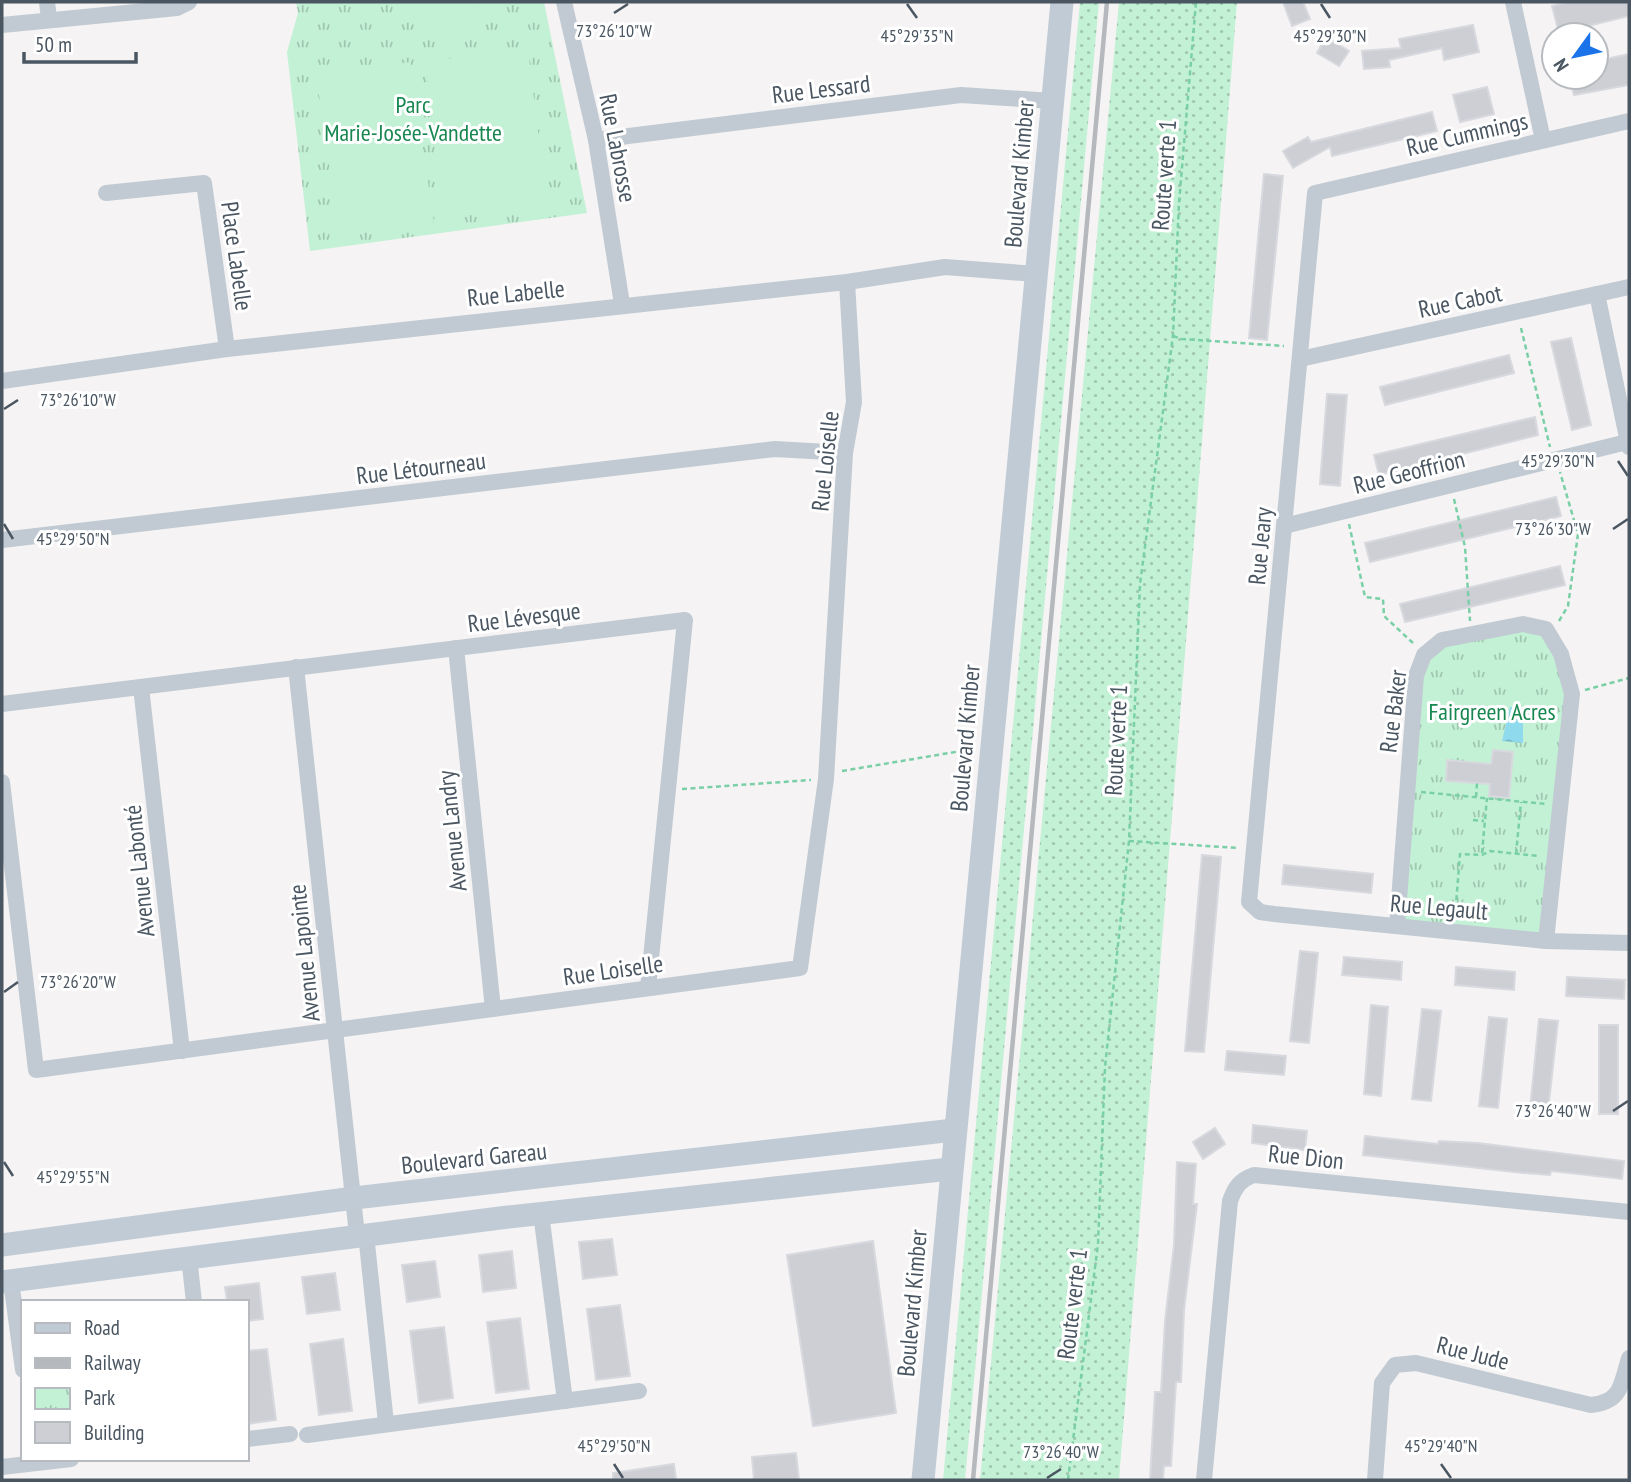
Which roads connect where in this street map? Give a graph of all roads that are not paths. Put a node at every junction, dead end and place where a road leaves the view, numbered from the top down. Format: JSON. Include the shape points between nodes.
{"nodes":[{"id":1,"x":47,"y":2,"type":"edge"},
{"id":2,"x":189,"y":2,"type":"edge"},
{"id":3,"x":564,"y":2,"type":"edge"},
{"id":4,"x":1062,"y":2,"type":"edge"},
{"id":5,"x":1513,"y":2,"type":"edge"},
{"id":6,"x":49,"y":19,"type":"junction"},
{"id":7,"x":2,"y":25,"type":"edge"},
{"id":8,"x":1052,"y":101,"type":"junction"},
{"id":9,"x":1629,"y":121,"type":"edge"},
{"id":10,"x":1543,"y":139,"type":"junction"},
{"id":11,"x":596,"y":140,"type":"junction"},
{"id":12,"x":106,"y":193,"type":"dead end"},
{"id":13,"x":1315,"y":193,"type":"joint"},
{"id":14,"x":1036,"y":274,"type":"junction"},
{"id":15,"x":847,"y":282,"type":"junction"},
{"id":16,"x":1629,"y":287,"type":"edge"},
{"id":17,"x":1597,"y":294,"type":"junction"},
{"id":18,"x":622,"y":304,"type":"junction"},
{"id":19,"x":228,"y":349,"type":"junction"},
{"id":20,"x":1300,"y":353,"type":"junction"},
{"id":21,"x":2,"y":381,"type":"edge"},
{"id":22,"x":1628,"y":445,"type":"edge"},
{"id":23,"x":845,"y":453,"type":"junction"},
{"id":24,"x":1284,"y":526,"type":"junction"},
{"id":25,"x":2,"y":540,"type":"edge"},
{"id":26,"x":456,"y":648,"type":"junction"},
{"id":27,"x":296,"y":667,"type":"junction"},
{"id":28,"x":141,"y":687,"type":"junction"},
{"id":29,"x":2,"y":705,"type":"edge"},
{"id":30,"x":2,"y":782,"type":"edge"},
{"id":31,"x":1249,"y":902,"type":"joint"},
{"id":32,"x":1397,"y":926,"type":"junction"},
{"id":33,"x":1546,"y":941,"type":"junction"},
{"id":34,"x":1629,"y":943,"type":"edge"},
{"id":35,"x":648,"y":988,"type":"junction"},
{"id":36,"x":493,"y":1009,"type":"junction"},
{"id":37,"x":335,"y":1032,"type":"junction"},
{"id":38,"x":181,"y":1051,"type":"junction"},
{"id":39,"x":954,"y":1130,"type":"junction"},
{"id":40,"x":950,"y":1169,"type":"junction"},
{"id":41,"x":354,"y":1198,"type":"junction"},
{"id":42,"x":1629,"y":1212,"type":"edge"},
{"id":43,"x":541,"y":1213,"type":"junction"},
{"id":44,"x":362,"y":1234,"type":"junction"},
{"id":45,"x":2,"y":1245,"type":"edge"},
{"id":46,"x":189,"y":1257,"type":"junction"},
{"id":47,"x":6,"y":1282,"type":"edge"},
{"id":48,"x":194,"y":1300,"type":"edge"},
{"id":49,"x":1629,"y":1358,"type":"edge"},
{"id":50,"x":21,"y":1360,"type":"edge"},
{"id":51,"x":639,"y":1391,"type":"dead end"},
{"id":52,"x":565,"y":1401,"type":"junction"},
{"id":53,"x":386,"y":1423,"type":"junction"},
{"id":54,"x":248,"y":1439,"type":"edge"},
{"id":55,"x":35,"y":1461,"type":"edge"},
{"id":56,"x":2,"y":1467,"type":"edge"},
{"id":57,"x":923,"y":1480,"type":"edge"},
{"id":58,"x":1204,"y":1480,"type":"edge"},
{"id":59,"x":1375,"y":1480,"type":"edge"}],
"edges":[{"from":1,"to":6,"type":"street"},
{"from":2,"to":6,"type":"street","via":[[177,8]]},
{"from":3,"to":11,"type":"street","name":"Rue Labrosse"},
{"from":4,"to":8,"type":"street","name":"Boulevard Kimber"},
{"from":5,"to":10,"type":"street"},
{"from":6,"to":7,"type":"street"},
{"from":8,"to":11,"type":"street","name":"Rue Lessard","via":[[961,95]]},
{"from":8,"to":14,"type":"street","name":"Boulevard Kimber"},
{"from":9,"to":10,"type":"street","name":"Rue Cummings"},
{"from":10,"to":13,"type":"street","name":"Rue Cummings"},
{"from":11,"to":18,"type":"street","name":"Rue Labrosse"},
{"from":12,"to":19,"type":"street","name":"Place Labelle","via":[[204,183]]},
{"from":13,"to":20,"type":"street","name":"Rue Jeary"},
{"from":14,"to":15,"type":"street","name":"Rue Labelle","via":[[945,267]]},
{"from":14,"to":39,"type":"street","name":"Boulevard Kimber"},
{"from":15,"to":18,"type":"street","name":"Rue Labelle"},
{"from":15,"to":23,"type":"street","name":"Rue Loiselle","via":[[854,402]]},
{"from":16,"to":17,"type":"street","name":"Rue Cabot"},
{"from":17,"to":20,"type":"street","name":"Rue Cabot"},
{"from":17,"to":22,"type":"street"},
{"from":18,"to":19,"type":"street","name":"Rue Labelle"},
{"from":19,"to":21,"type":"street","name":"Rue Labelle"},
{"from":20,"to":24,"type":"street","name":"Rue Jeary"},
{"from":22,"to":24,"type":"street","name":"Rue Geoffrion"},
{"from":23,"to":25,"type":"street","name":"Rue Létourneau","via":[[775,449]]},
{"from":23,"to":35,"type":"street","name":"Rue Loiselle","via":[[826,776],[800,968]]},
{"from":24,"to":31,"type":"street","name":"Rue Jeary"},
{"from":26,"to":27,"type":"street","name":"Rue Lévesque"},
{"from":26,"to":35,"type":"street","name":"Rue Lévesque","via":[[685,620]]},
{"from":26,"to":36,"type":"street","name":"Avenue Landry"},
{"from":27,"to":28,"type":"street","name":"Rue Lévesque"},
{"from":27,"to":37,"type":"street","name":"Avenue Lapointe"},
{"from":28,"to":29,"type":"street","name":"Rue Lévesque"},
{"from":28,"to":38,"type":"street","name":"Avenue Labonté"},
{"from":30,"to":38,"type":"street","name":"Rue Loiselle","via":[[36,1070]]},
{"from":31,"to":32,"type":"street","name":"Rue Legault","via":[[1260,912]]},
{"from":32,"to":33,"type":"street","name":"Rue Legault"},
{"from":32,"to":33,"type":"street","name":"Rue Baker","via":[[1416,676],[1424,654],[1442,640],[1523,624],[1546,629],[1561,654],[1572,694]]},
{"from":33,"to":34,"type":"street","name":"Rue Legault"},
{"from":35,"to":36,"type":"street","name":"Rue Loiselle"},
{"from":36,"to":37,"type":"street","name":"Rue Loiselle"},
{"from":37,"to":38,"type":"street","name":"Rue Loiselle"},
{"from":37,"to":41,"type":"street","name":"Avenue Lapointe"},
{"from":39,"to":40,"type":"street","name":"Boulevard Kimber"},
{"from":39,"to":41,"type":"street","name":"Boulevard Gareau"},
{"from":40,"to":43,"type":"street"},
{"from":40,"to":57,"type":"street","name":"Boulevard Kimber"},
{"from":41,"to":44,"type":"street","name":"Avenue Lapointe"},
{"from":41,"to":45,"type":"street","name":"Boulevard Gareau"},
{"from":42,"to":58,"type":"street","name":"Rue Dion","via":[[1254,1175],[1244,1179],[1230,1201]]},
{"from":43,"to":44,"type":"street"},
{"from":43,"to":52,"type":"street"},
{"from":44,"to":46,"type":"street"},
{"from":44,"to":53,"type":"street","name":"Avenue Lapointe"},
{"from":46,"to":47,"type":"street"},
{"from":46,"to":48,"type":"street"},
{"from":47,"to":50,"type":"street"},
{"from":49,"to":59,"type":"street","name":"Rue Jude","via":[[1618,1393],[1608,1404],[1591,1405],[1416,1363],[1395,1364],[1382,1383]]},
{"from":51,"to":52,"type":"street"},
{"from":52,"to":53,"type":"street"},
{"from":53,"to":54,"type":"street"},
{"from":55,"to":56,"type":"street"}]}
